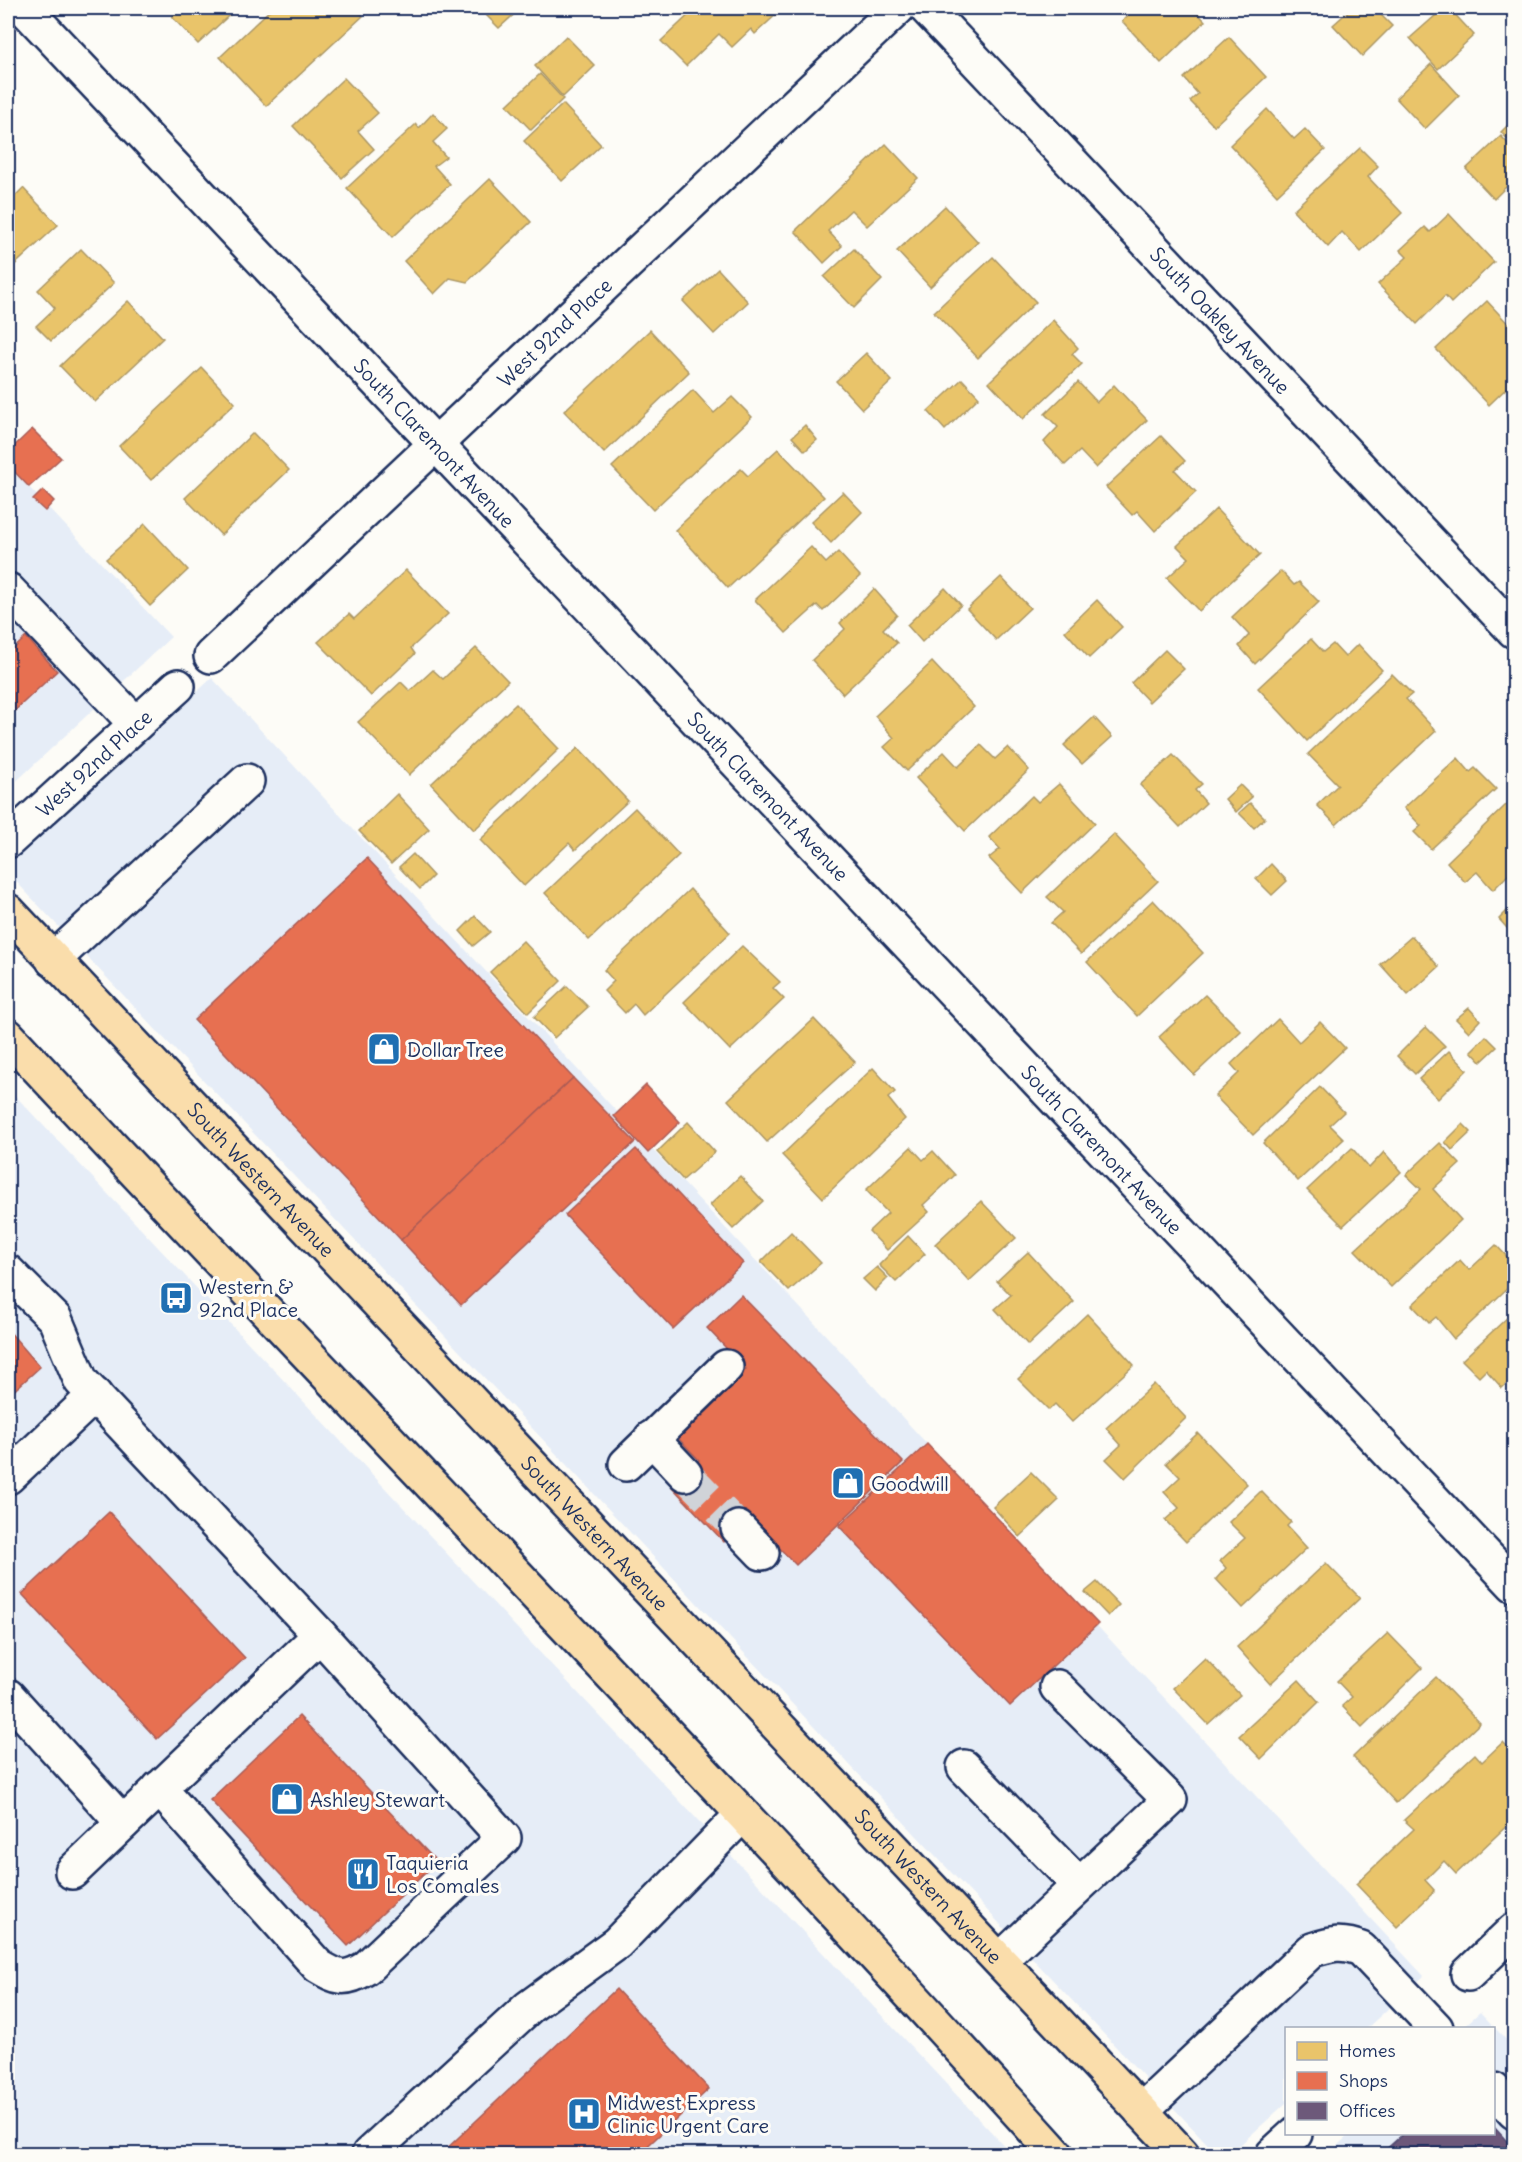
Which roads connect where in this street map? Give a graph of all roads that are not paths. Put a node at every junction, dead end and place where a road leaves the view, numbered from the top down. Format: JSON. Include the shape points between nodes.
{"nodes":[{"id":1,"x":24,"y":8,"type":"edge"},
{"id":2,"x":898,"y":8,"type":"edge"},
{"id":3,"x":926,"y":8,"type":"edge"},
{"id":4,"x":436,"y":443,"type":"junction"},
{"id":5,"x":8,"y":590,"type":"edge"},
{"id":6,"x":1515,"y":631,"type":"edge"},
{"id":7,"x":211,"y":656,"type":"dead end"},
{"id":8,"x":178,"y":686,"type":"dead end"},
{"id":9,"x":136,"y":724,"type":"junction"},
{"id":10,"x":247,"y":781,"type":"dead end"},
{"id":11,"x":8,"y":841,"type":"edge"},
{"id":12,"x":8,"y":911,"type":"edge"},
{"id":13,"x":53,"y":960,"type":"junction"},
{"id":14,"x":8,"y":1036,"type":"edge"},
{"id":15,"x":8,"y":1272,"type":"edge"},
{"id":16,"x":726,"y":1367,"type":"dead end"},
{"id":17,"x":94,"y":1395,"type":"junction"},
{"id":18,"x":651,"y":1438,"type":"junction"},
{"id":19,"x":626,"y":1464,"type":"dead end"},
{"id":20,"x":685,"y":1474,"type":"tunnel mouth"},
{"id":21,"x":8,"y":1477,"type":"edge"},
{"id":22,"x":738,"y":1528,"type":"tunnel mouth"},
{"id":23,"x":762,"y":1553,"type":"dead end"},
{"id":24,"x":1515,"y":1586,"type":"edge"},
{"id":25,"x":320,"y":1635,"type":"junction"},
{"id":26,"x":1057,"y":1687,"type":"dead end"},
{"id":27,"x":8,"y":1696,"type":"edge"},
{"id":28,"x":964,"y":1767,"type":"dead end"},
{"id":29,"x":159,"y":1788,"type":"junction"},
{"id":30,"x":742,"y":1815,"type":"junction"},
{"id":31,"x":123,"y":1823,"type":"junction"},
{"id":32,"x":72,"y":1872,"type":"dead end"},
{"id":33,"x":1079,"y":1885,"type":"junction"},
{"id":34,"x":1515,"y":1930,"type":"edge"},
{"id":35,"x":1000,"y":1960,"type":"junction"},
{"id":36,"x":1468,"y":1974,"type":"dead end"},
{"id":37,"x":1424,"y":2020,"type":"edge"},
{"id":38,"x":1495,"y":2091,"type":"edge"},
{"id":39,"x":1141,"y":2111,"type":"junction"},
{"id":40,"x":1515,"y":2112,"type":"edge"},
{"id":41,"x":1294,"y":2135,"type":"edge"},
{"id":42,"x":369,"y":2154,"type":"edge"},
{"id":43,"x":1056,"y":2154,"type":"edge"},
{"id":44,"x":1182,"y":2154,"type":"edge"},
{"id":45,"x":1273,"y":2154,"type":"edge"}],
"edges":[{"from":1,"to":4,"type":"street","name":"South Claremont Avenue"},
{"from":2,"to":4,"type":"street","name":"West 92nd Place"},
{"from":3,"to":6,"type":"street","name":"South Oakley Avenue"},
{"from":4,"to":7,"type":"street","name":"West 92nd Place"},
{"from":4,"to":24,"type":"street","name":"South Claremont Avenue"},
{"from":5,"to":9,"type":"street"},
{"from":8,"to":9,"type":"street","name":"West 92nd Place"},
{"from":9,"to":11,"type":"street","name":"West 92nd Place"},
{"from":10,"to":13,"type":"street"},
{"from":12,"to":13,"type":"main road","name":"South Western Avenue"},
{"from":13,"to":35,"type":"main road","name":"South Western Avenue"},
{"from":14,"to":30,"type":"main road"},
{"from":15,"to":17,"type":"street","via":[[55,1319],[81,1381]]},
{"from":16,"to":18,"type":"street"},
{"from":17,"to":21,"type":"street"},
{"from":17,"to":25,"type":"street"},
{"from":18,"to":19,"type":"street"},
{"from":18,"to":20,"type":"street"},
{"from":22,"to":23,"type":"street"},
{"from":25,"to":29,"type":"street"},
{"from":25,"to":29,"type":"street","via":[[504,1838],[366,1968],[352,1977],[334,1976],[318,1966]]},
{"from":26,"to":33,"type":"street","via":[[1170,1800]]},
{"from":27,"to":31,"type":"street"},
{"from":28,"to":33,"type":"street"},
{"from":29,"to":31,"type":"street"},
{"from":30,"to":42,"type":"street","via":[[617,1943],[505,2027]]},
{"from":30,"to":43,"type":"main road"},
{"from":31,"to":32,"type":"street"},
{"from":33,"to":35,"type":"street"},
{"from":34,"to":36,"type":"street"},
{"from":35,"to":39,"type":"main road","name":"South Western Avenue"},
{"from":37,"to":39,"type":"street","via":[[1361,1948],[1346,1942],[1312,1950]]},
{"from":38,"to":40,"type":"street"},
{"from":39,"to":44,"type":"main road","name":"South Western Avenue"},
{"from":41,"to":45,"type":"street"}]}
